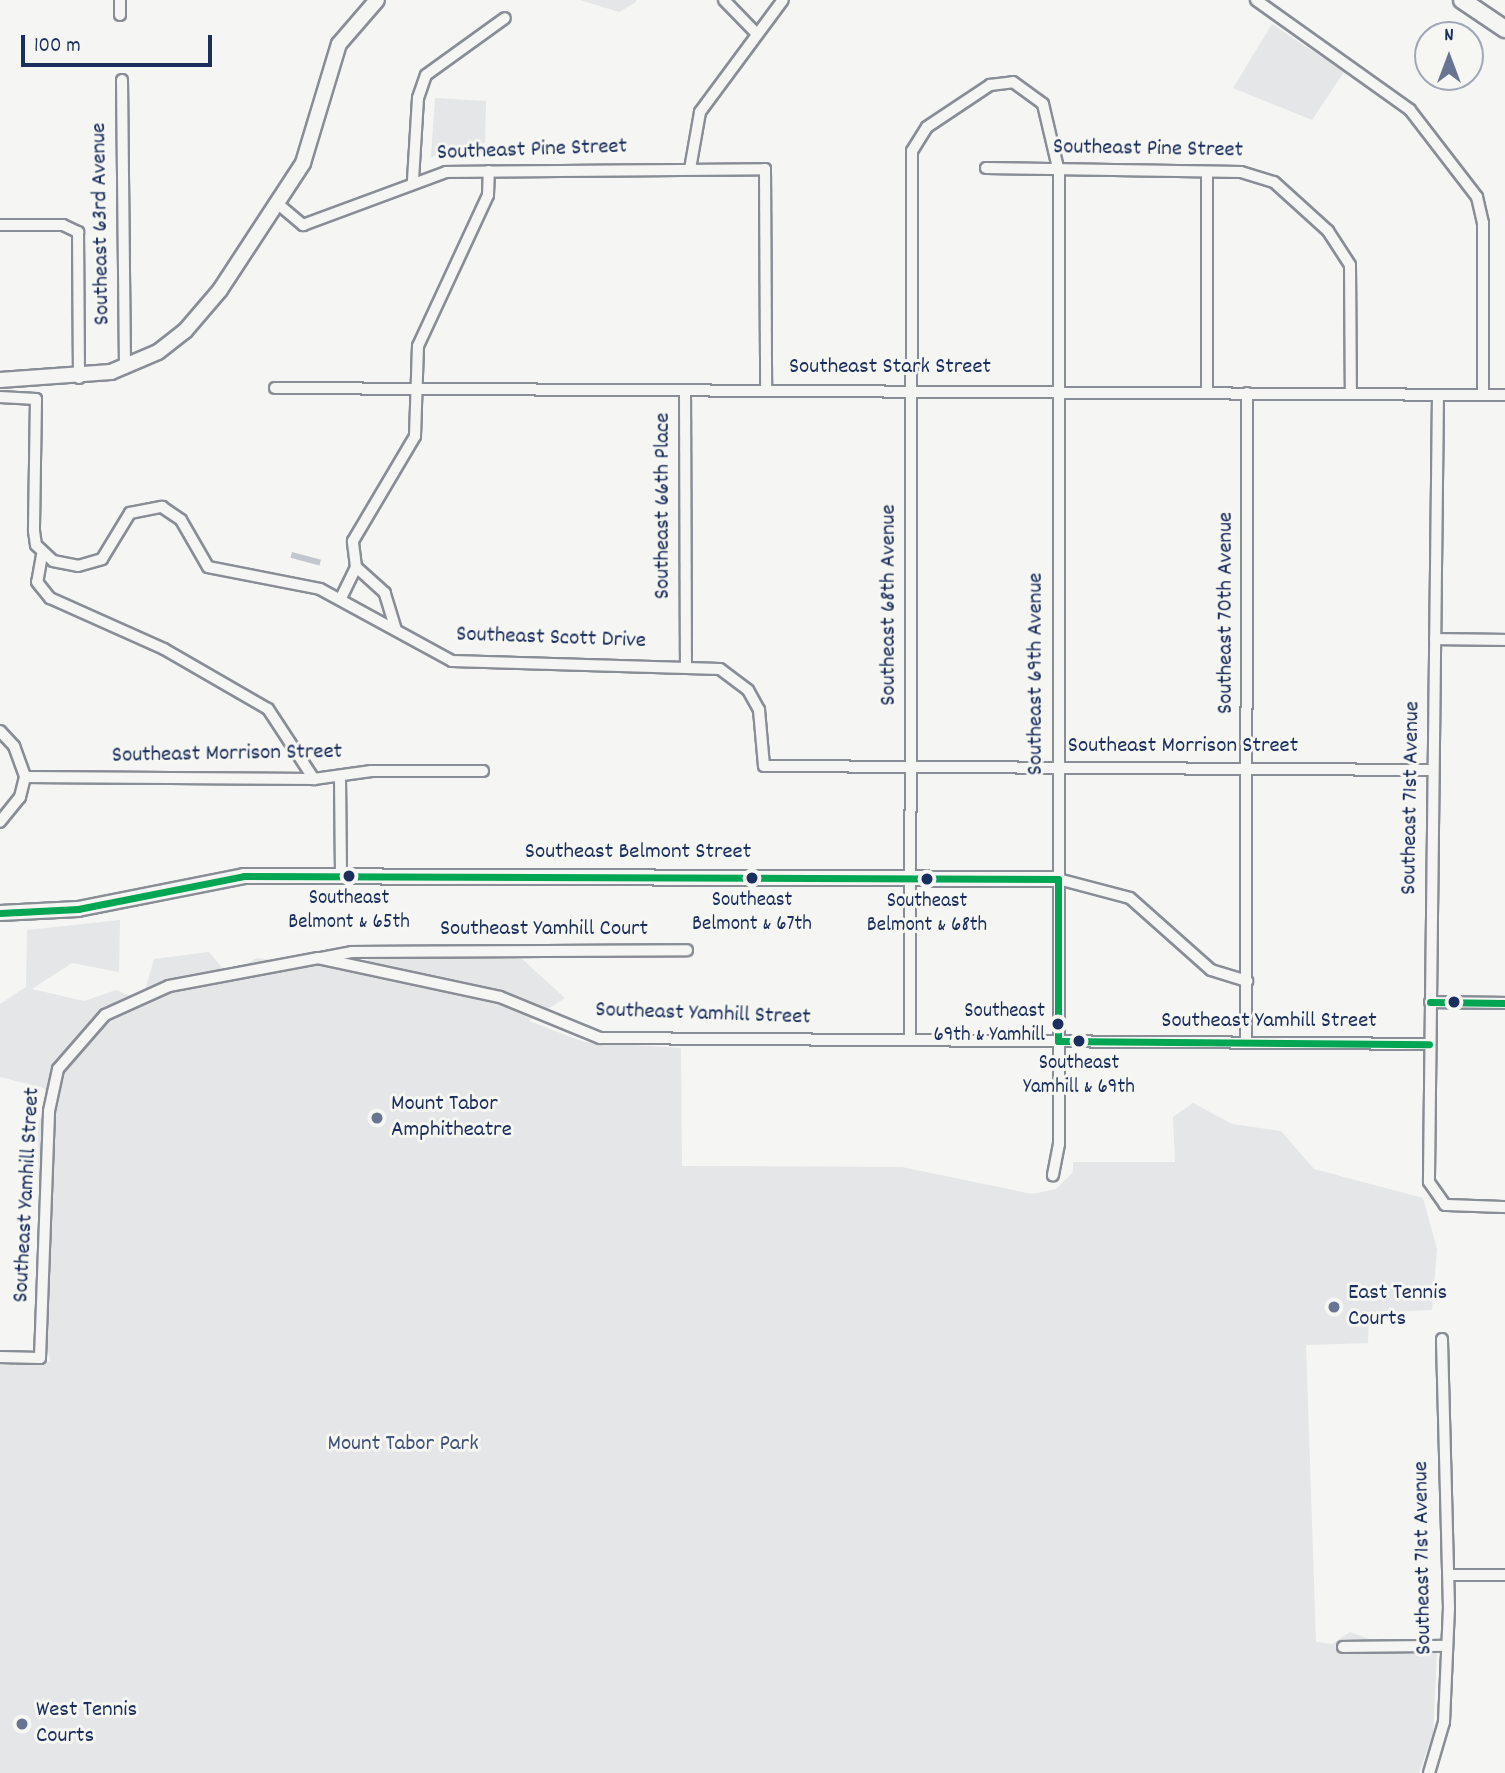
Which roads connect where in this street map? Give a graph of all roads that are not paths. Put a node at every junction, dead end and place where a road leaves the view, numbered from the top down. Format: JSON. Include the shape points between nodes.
{"nodes":[{"id":1,"x":120,"y":0,"type":"edge"},
{"id":2,"x":377,"y":0,"type":"edge"},
{"id":3,"x":724,"y":0,"type":"edge"},
{"id":4,"x":783,"y":0,"type":"edge"},
{"id":5,"x":1256,"y":0,"type":"edge"},
{"id":6,"x":1462,"y":0,"type":"edge"},
{"id":7,"x":120,"y":15,"type":"dead end"},
{"id":8,"x":505,"y":18,"type":"dead end"},
{"id":9,"x":1505,"y":29,"type":"edge"},
{"id":10,"x":756,"y":33,"type":"junction"},
{"id":11,"x":122,"y":80,"type":"dead end"},
{"id":12,"x":986,"y":168,"type":"dead end"},
{"id":13,"x":690,"y":169,"type":"junction"},
{"id":14,"x":489,"y":171,"type":"junction"},
{"id":15,"x":1059,"y":172,"type":"junction"},
{"id":16,"x":1207,"y":172,"type":"junction"},
{"id":17,"x":413,"y":180,"type":"junction"},
{"id":18,"x":278,"y":204,"type":"junction"},
{"id":19,"x":0,"y":225,"type":"edge"},
{"id":20,"x":125,"y":368,"type":"junction"},
{"id":21,"x":79,"y":377,"type":"junction"},
{"id":22,"x":0,"y":380,"type":"edge"},
{"id":23,"x":275,"y":388,"type":"dead end"},
{"id":24,"x":415,"y":389,"type":"junction"},
{"id":25,"x":685,"y":390,"type":"junction"},
{"id":26,"x":766,"y":390,"type":"junction"},
{"id":27,"x":911,"y":391,"type":"junction"},
{"id":28,"x":1059,"y":392,"type":"junction"},
{"id":29,"x":1207,"y":393,"type":"junction"},
{"id":30,"x":1247,"y":393,"type":"junction"},
{"id":31,"x":1351,"y":393,"type":"junction"},
{"id":32,"x":1438,"y":394,"type":"junction"},
{"id":33,"x":1483,"y":395,"type":"junction"},
{"id":34,"x":1505,"y":395,"type":"edge"},
{"id":35,"x":0,"y":397,"type":"edge"},
{"id":36,"x":42,"y":555,"type":"junction"},
{"id":37,"x":356,"y":568,"type":"junction"},
{"id":38,"x":341,"y":598,"type":"junction"},
{"id":39,"x":397,"y":630,"type":"junction"},
{"id":40,"x":1435,"y":639,"type":"junction"},
{"id":41,"x":1505,"y":640,"type":"edge"},
{"id":42,"x":686,"y":663,"type":"junction"},
{"id":43,"x":0,"y":731,"type":"edge"},
{"id":44,"x":764,"y":766,"type":"joint"},
{"id":45,"x":911,"y":767,"type":"junction"},
{"id":46,"x":1057,"y":767,"type":"junction"},
{"id":47,"x":1248,"y":769,"type":"junction"},
{"id":48,"x":1433,"y":770,"type":"junction"},
{"id":49,"x":483,"y":771,"type":"dead end"},
{"id":50,"x":25,"y":777,"type":"junction"},
{"id":51,"x":340,"y":778,"type":"junction"},
{"id":52,"x":314,"y":779,"type":"junction"},
{"id":53,"x":0,"y":822,"type":"edge"},
{"id":54,"x":341,"y":876,"type":"junction"},
{"id":55,"x":911,"y":878,"type":"junction"},
{"id":56,"x":1058,"y":879,"type":"junction"},
{"id":57,"x":0,"y":913,"type":"edge"},
{"id":58,"x":687,"y":950,"type":"dead end"},
{"id":59,"x":318,"y":958,"type":"junction"},
{"id":60,"x":1247,"y":981,"type":"junction"},
{"id":61,"x":1430,"y":1002,"type":"junction"},
{"id":62,"x":1505,"y":1003,"type":"edge"},
{"id":63,"x":910,"y":1040,"type":"junction"},
{"id":64,"x":1058,"y":1041,"type":"junction"},
{"id":65,"x":1246,"y":1043,"type":"junction"},
{"id":66,"x":1429,"y":1044,"type":"junction"},
{"id":67,"x":1053,"y":1175,"type":"dead end"},
{"id":68,"x":1505,"y":1208,"type":"edge"},
{"id":69,"x":1442,"y":1339,"type":"dead end"},
{"id":70,"x":0,"y":1357,"type":"edge"},
{"id":71,"x":1450,"y":1575,"type":"junction"},
{"id":72,"x":1505,"y":1575,"type":"edge"},
{"id":73,"x":1447,"y":1646,"type":"junction"},
{"id":74,"x":1343,"y":1647,"type":"dead end"},
{"id":75,"x":1429,"y":1773,"type":"edge"}],
"edges":[{"from":1,"to":7,"type":"street"},
{"from":2,"to":18,"type":"street","via":[[339,44],[311,145]]},
{"from":3,"to":10,"type":"street"},
{"from":4,"to":10,"type":"street"},
{"from":5,"to":33,"type":"street","via":[[1410,110],[1477,197],[1483,223]]},
{"from":6,"to":9,"type":"main road"},
{"from":8,"to":17,"type":"street","via":[[426,75],[415,124]]},
{"from":10,"to":13,"type":"street","via":[[700,112]]},
{"from":11,"to":20,"type":"street","name":"Southeast 63rd Avenue"},
{"from":12,"to":15,"type":"street","name":"Southeast Pine Street"},
{"from":13,"to":14,"type":"street","name":"Southeast Pine Street"},
{"from":13,"to":26,"type":"street","name":"Southeast Pine Street","via":[[765,169]]},
{"from":14,"to":17,"type":"street","name":"Southeast Pine Street"},
{"from":14,"to":24,"type":"street","via":[[488,195],[418,346]]},
{"from":15,"to":16,"type":"street","name":"Southeast Pine Street"},
{"from":15,"to":27,"type":"street","name":"Southeast 68th Avenue","via":[[1043,104],[1031,90],[1002,82],[927,127],[915,144]]},
{"from":15,"to":28,"type":"street","name":"Southeast 69th Avenue"},
{"from":16,"to":29,"type":"street"},
{"from":16,"to":31,"type":"street","name":"Southeast Pine Street","via":[[1255,174],[1274,182],[1300,202],[1346,258]]},
{"from":17,"to":18,"type":"street","name":"Southeast Pine Street","via":[[311,224],[289,219]]},
{"from":18,"to":20,"type":"street","via":[[199,316],[173,342]]},
{"from":19,"to":21,"type":"street","via":[[75,228]]},
{"from":20,"to":21,"type":"street"},
{"from":21,"to":22,"type":"street"},
{"from":23,"to":24,"type":"street","name":"Southeast Stark Street"},
{"from":24,"to":25,"type":"street","name":"Southeast Stark Street"},
{"from":24,"to":37,"type":"street","via":[[415,436],[354,541]]},
{"from":25,"to":26,"type":"street","name":"Southeast Stark Street"},
{"from":25,"to":42,"type":"street","name":"Southeast 66th Place"},
{"from":26,"to":27,"type":"street","name":"Southeast Stark Street"},
{"from":27,"to":28,"type":"street","name":"Southeast Stark Street"},
{"from":27,"to":45,"type":"street","name":"Southeast 68th Avenue"},
{"from":28,"to":29,"type":"street","name":"Southeast Stark Street"},
{"from":28,"to":46,"type":"street","name":"Southeast 69th Avenue"},
{"from":29,"to":30,"type":"street","name":"Southeast Stark Street"},
{"from":30,"to":31,"type":"street","name":"Southeast Stark Street"},
{"from":30,"to":47,"type":"street","name":"Southeast 70th Avenue"},
{"from":31,"to":32,"type":"street","name":"Southeast Stark Street"},
{"from":32,"to":33,"type":"street","name":"Southeast Stark Street"},
{"from":32,"to":40,"type":"street","name":"Southeast 71st Avenue"},
{"from":33,"to":34,"type":"street","name":"Southeast Stark Street"},
{"from":35,"to":36,"type":"street","via":[[36,399],[34,531]]},
{"from":36,"to":38,"type":"street","name":"Southeast Scott Drive","via":[[63,565],[92,564],[109,553],[130,513],[162,507],[181,520],[208,567],[320,589]]},
{"from":36,"to":52,"type":"street","via":[[37,582],[50,598],[164,649],[268,709]]},
{"from":37,"to":38,"type":"street"},
{"from":37,"to":39,"type":"street","via":[[385,593]]},
{"from":38,"to":39,"type":"street","name":"Southeast Scott Drive"},
{"from":39,"to":42,"type":"street","name":"Southeast Scott Drive","via":[[452,662]]},
{"from":40,"to":41,"type":"street"},
{"from":40,"to":48,"type":"street","name":"Southeast 71st Avenue"},
{"from":42,"to":44,"type":"street","name":"Southeast Scott Drive","via":[[720,669],[748,690],[763,725]]},
{"from":43,"to":50,"type":"street","via":[[15,746]]},
{"from":44,"to":45,"type":"street","name":"Southeast Morrison Street"},
{"from":45,"to":46,"type":"street","name":"Southeast Morrison Street"},
{"from":45,"to":55,"type":"street","name":"Southeast 68th Avenue"},
{"from":46,"to":47,"type":"street","name":"Southeast Morrison Street"},
{"from":46,"to":56,"type":"street","name":"Southeast 69th Avenue"},
{"from":47,"to":48,"type":"street","name":"Southeast Morrison Street"},
{"from":47,"to":60,"type":"street","name":"Southeast 70th Avenue"},
{"from":48,"to":61,"type":"street","name":"Southeast 71st Avenue"},
{"from":49,"to":51,"type":"street","name":"Southeast Morrison Street","via":[[371,771]]},
{"from":50,"to":52,"type":"street","name":"Southeast Morrison Street"},
{"from":50,"to":53,"type":"street","via":[[20,797]]},
{"from":51,"to":52,"type":"street","name":"Southeast Morrison Street"},
{"from":51,"to":54,"type":"street"},
{"from":54,"to":55,"type":"street","name":"Southeast Belmont Street"},
{"from":54,"to":57,"type":"street","name":"Southeast Belmont Street","via":[[244,876],[78,909]]},
{"from":55,"to":56,"type":"street","name":"Southeast Belmont Street"},
{"from":55,"to":63,"type":"street","name":"Southeast 68th Avenue"},
{"from":56,"to":60,"type":"street","name":"Southeast Belmont Street","via":[[1130,898],[1211,970]]},
{"from":56,"to":64,"type":"street","name":"Southeast 69th Avenue"},
{"from":58,"to":59,"type":"street","name":"Southeast Yamhill Court","via":[[352,952]]},
{"from":59,"to":63,"type":"street","name":"Southeast Yamhill Street","via":[[500,997],[600,1038]]},
{"from":59,"to":70,"type":"street","name":"Southeast Yamhill Street","via":[[142,994],[105,1015],[74,1045],[58,1069],[49,1111],[40,1358]]},
{"from":60,"to":65,"type":"street","name":"Southeast 70th Avenue"},
{"from":61,"to":62,"type":"street"},
{"from":61,"to":66,"type":"street","name":"Southeast 71st Avenue"},
{"from":63,"to":64,"type":"street","name":"Southeast Yamhill Street"},
{"from":64,"to":65,"type":"street","name":"Southeast Yamhill Street"},
{"from":64,"to":67,"type":"street","name":"Southeast 69th Avenue"},
{"from":65,"to":66,"type":"street","name":"Southeast Yamhill Street"},
{"from":66,"to":68,"type":"street","name":"Southeast 71st Avenue","via":[[1429,1182],[1436,1200]]},
{"from":69,"to":71,"type":"street","name":"Southeast 71st Avenue"},
{"from":71,"to":72,"type":"street"},
{"from":71,"to":73,"type":"street","name":"Southeast 71st Avenue"},
{"from":73,"to":74,"type":"street"},
{"from":73,"to":75,"type":"street","name":"Southeast 71st Avenue","via":[[1444,1722]]}]}
